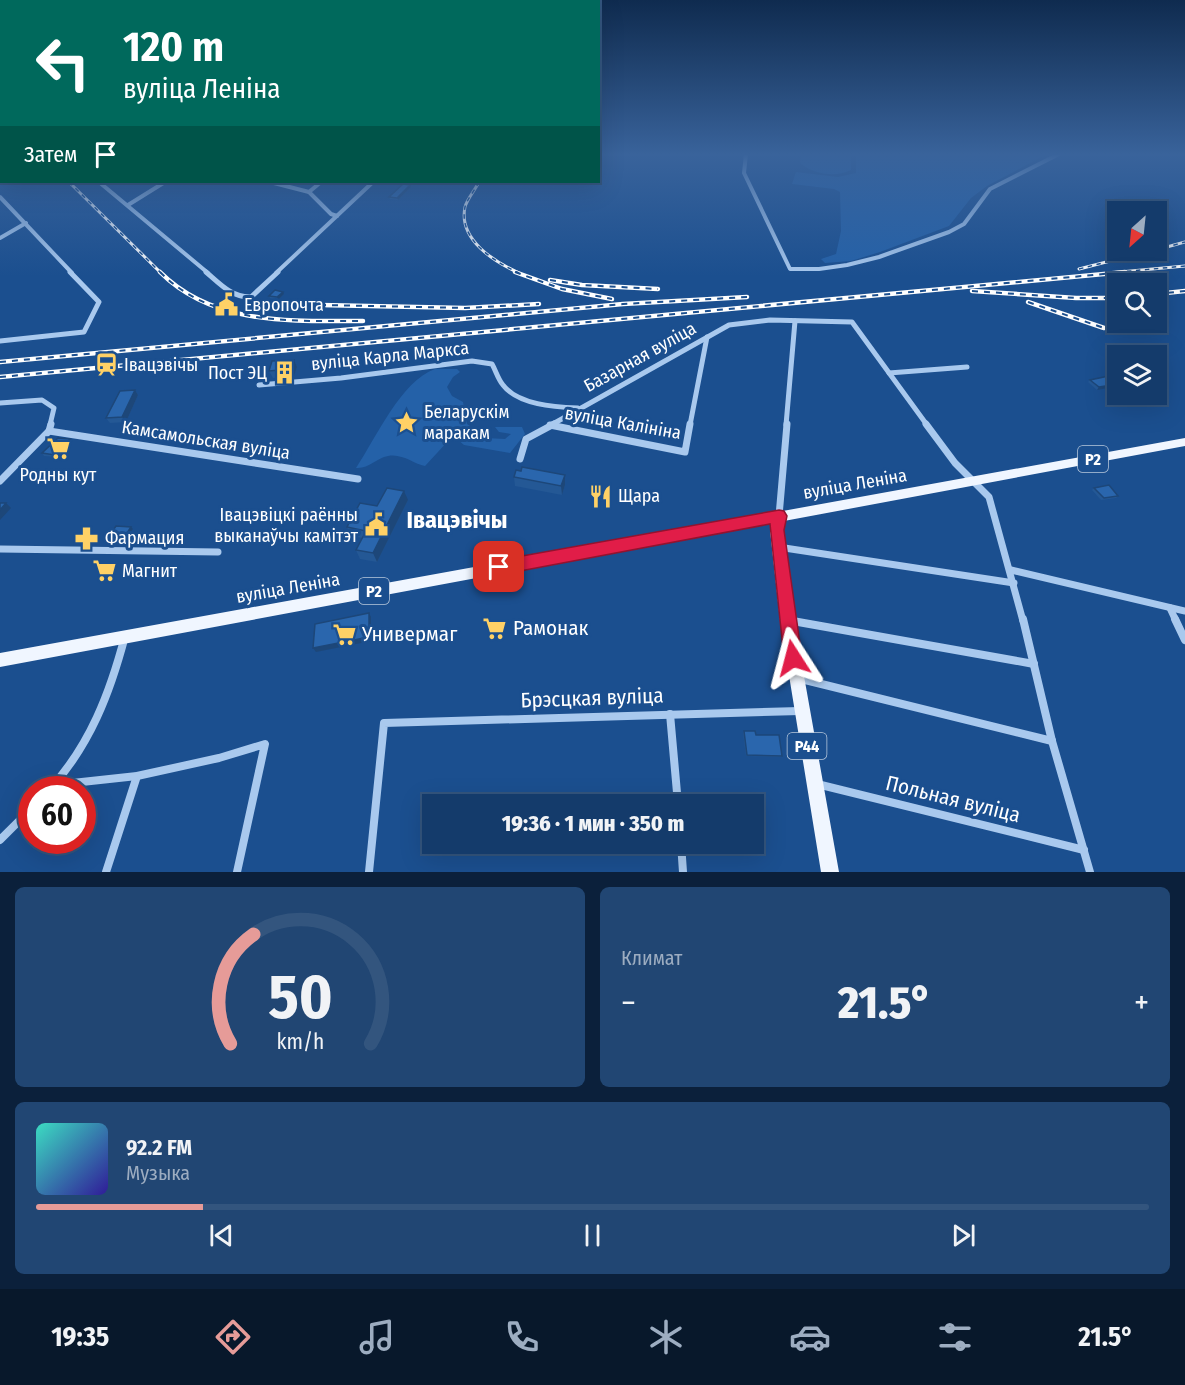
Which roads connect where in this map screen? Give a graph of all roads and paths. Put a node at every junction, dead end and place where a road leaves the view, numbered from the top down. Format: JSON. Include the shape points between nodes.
{"nodes":[{"id":1,"x":115,"y":195,"type":"edge"},
{"id":2,"x":145,"y":195,"type":"edge"},
{"id":3,"x":312,"y":195,"type":"edge"},
{"id":4,"x":361,"y":195,"type":"edge"},
{"id":5,"x":755,"y":195,"type":"edge"},
{"id":6,"x":986,"y":195,"type":"edge"},
{"id":7,"x":0,"y":197,"type":"edge"},
{"id":8,"x":128,"y":205,"type":"junction"},
{"id":9,"x":338,"y":216,"type":"junction"},
{"id":10,"x":26,"y":223,"type":"junction"},
{"id":11,"x":0,"y":238,"type":"edge"},
{"id":12,"x":795,"y":321,"type":"junction"},
{"id":13,"x":707,"y":338,"type":"junction"},
{"id":14,"x":0,"y":342,"type":"edge"},
{"id":15,"x":967,"y":367,"type":"dead end"},
{"id":16,"x":888,"y":373,"type":"junction"},
{"id":17,"x":259,"y":385,"type":"dead end"},
{"id":18,"x":0,"y":403,"type":"edge"},
{"id":19,"x":579,"y":408,"type":"junction"},
{"id":20,"x":550,"y":425,"type":"junction"},
{"id":21,"x":49,"y":431,"type":"junction"},
{"id":22,"x":1185,"y":442,"type":"edge"},
{"id":23,"x":520,"y":459,"type":"dead end"},
{"id":24,"x":357,"y":479,"type":"dead end"},
{"id":25,"x":974,"y":480,"type":"junction"},
{"id":26,"x":0,"y":481,"type":"edge"},
{"id":27,"x":779,"y":516,"type":"junction"},
{"id":28,"x":778,"y":547,"type":"junction"},
{"id":29,"x":0,"y":549,"type":"edge"},
{"id":30,"x":218,"y":552,"type":"dead end"},
{"id":31,"x":1011,"y":570,"type":"junction"},
{"id":32,"x":1014,"y":583,"type":"junction"},
{"id":33,"x":1170,"y":608,"type":"junction"},
{"id":34,"x":1185,"y":611,"type":"edge"},
{"id":35,"x":787,"y":620,"type":"junction"},
{"id":36,"x":125,"y":636,"type":"junction"},
{"id":37,"x":1185,"y":639,"type":"edge"},
{"id":38,"x":0,"y":660,"type":"edge"},
{"id":39,"x":1034,"y":663,"type":"junction"},
{"id":40,"x":796,"y":678,"type":"junction"},
{"id":41,"x":801,"y":711,"type":"junction"},
{"id":42,"x":670,"y":714,"type":"junction"},
{"id":43,"x":1052,"y":741,"type":"junction"},
{"id":44,"x":61,"y":776,"type":"edge"},
{"id":45,"x":137,"y":776,"type":"junction"},
{"id":46,"x":96,"y":781,"type":"edge"},
{"id":47,"x":813,"y":783,"type":"junction"},
{"id":48,"x":677,"y":794,"type":"edge"},
{"id":49,"x":18,"y":822,"type":"edge"},
{"id":50,"x":0,"y":840,"type":"edge"},
{"id":51,"x":1084,"y":850,"type":"junction"},
{"id":52,"x":682,"y":854,"type":"edge"},
{"id":53,"x":106,"y":872,"type":"edge"},
{"id":54,"x":237,"y":872,"type":"edge"},
{"id":55,"x":369,"y":872,"type":"edge"},
{"id":56,"x":683,"y":872,"type":"edge"},
{"id":57,"x":830,"y":872,"type":"edge"},
{"id":58,"x":1090,"y":872,"type":"edge"}],
"edges":[{"from":1,"to":8,"type":"street"},
{"from":2,"to":8,"type":"street"},
{"from":3,"to":9,"type":"street"},
{"from":4,"to":9,"type":"street"},
{"from":5,"to":6,"type":"street","via":[[790,269],[819,269],[879,257],[949,232],[964,224]]},
{"from":7,"to":10,"type":"street"},
{"from":8,"to":9,"type":"street","via":[[236,296],[251,297]]},
{"from":10,"to":11,"type":"street"},
{"from":10,"to":14,"type":"street","via":[[99,302],[84,332]]},
{"from":12,"to":13,"type":"street","name":"Базарная вуліца","via":[[741,322]]},
{"from":12,"to":16,"type":"street","name":"Базарная вуліца","via":[[852,322]]},
{"from":12,"to":27,"type":"street"},
{"from":13,"to":19,"type":"street","name":"Базарная вуліца"},
{"from":13,"to":20,"type":"street","name":"вуліца Калініна","via":[[685,453]]},
{"from":15,"to":16,"type":"street"},
{"from":16,"to":25,"type":"street","via":[[955,463]]},
{"from":17,"to":19,"type":"street","name":"вуліца Карла Маркса","via":[[472,361],[492,364],[502,384],[519,396]]},
{"from":18,"to":21,"type":"street","via":[[42,400],[54,408]]},
{"from":19,"to":20,"type":"street","name":"Базарная вуліца"},
{"from":20,"to":23,"type":"street","name":"Базарная вуліца","via":[[526,439]]},
{"from":21,"to":24,"type":"street","name":"Камсамольская вуліца"},
{"from":21,"to":26,"type":"street"},
{"from":22,"to":25,"type":"main road","name":"вуліца Леніна","number":"Р2"},
{"from":25,"to":27,"type":"main road","name":"вуліца Леніна","number":"Р2"},
{"from":25,"to":31,"type":"street","via":[[989,496]]},
{"from":27,"to":28,"type":"main road","number":"Р44"},
{"from":27,"to":36,"type":"main road","name":"вуліца Леніна","number":"Р2"},
{"from":28,"to":32,"type":"street"},
{"from":28,"to":35,"type":"main road","number":"Р44"},
{"from":29,"to":30,"type":"street"},
{"from":31,"to":32,"type":"street"},
{"from":31,"to":33,"type":"street"},
{"from":32,"to":39,"type":"street"},
{"from":33,"to":34,"type":"street"},
{"from":33,"to":37,"type":"street"},
{"from":35,"to":39,"type":"street"},
{"from":35,"to":40,"type":"main road","number":"Р44"},
{"from":36,"to":38,"type":"main road","name":"вуліца Леніна","number":"Р2"},
{"from":36,"to":44,"type":"street","via":[[100,712]]},
{"from":39,"to":43,"type":"street"},
{"from":40,"to":41,"type":"main road","number":"Р44"},
{"from":40,"to":43,"type":"street"},
{"from":41,"to":42,"type":"street","name":"Брэсцкая вуліца"},
{"from":41,"to":47,"type":"main road","number":"Р44"},
{"from":42,"to":48,"type":"street"},
{"from":42,"to":55,"type":"street","name":"Брэсцкая вуліца","via":[[384,723]]},
{"from":43,"to":51,"type":"street"},
{"from":45,"to":46,"type":"street"},
{"from":45,"to":53,"type":"street"},
{"from":45,"to":54,"type":"street","via":[[265,744]]},
{"from":47,"to":51,"type":"street","name":"Польная вуліца"},
{"from":47,"to":57,"type":"main road","number":"Р44"},
{"from":49,"to":50,"type":"street"},
{"from":51,"to":58,"type":"street"},
{"from":52,"to":56,"type":"street"}]}
